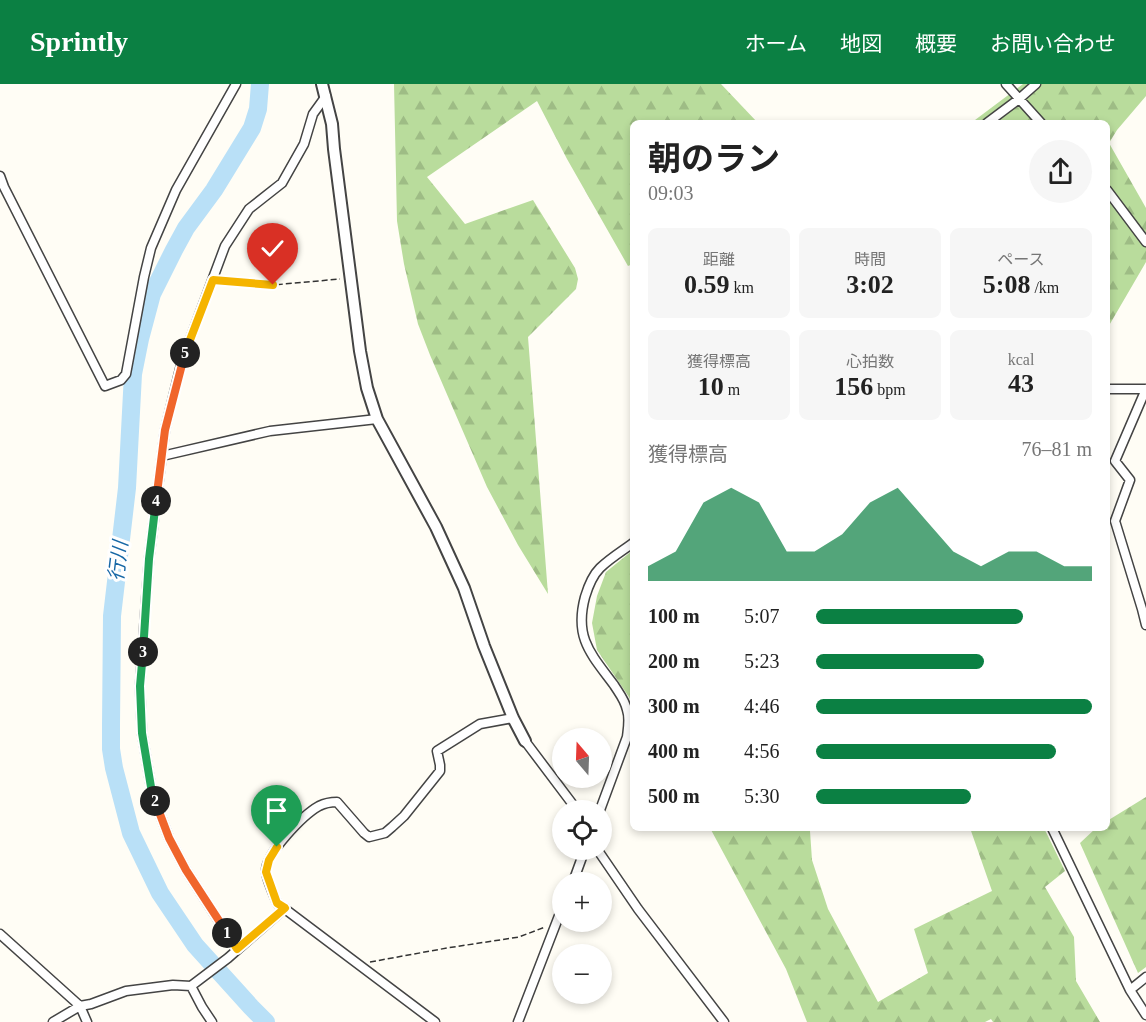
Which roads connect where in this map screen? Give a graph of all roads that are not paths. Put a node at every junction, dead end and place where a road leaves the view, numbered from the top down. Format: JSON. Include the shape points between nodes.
{"nodes":[{"id":1,"x":236,"y":84,"type":"edge"},
{"id":2,"x":322,"y":84,"type":"edge"},
{"id":3,"x":1006,"y":84,"type":"edge"},
{"id":4,"x":1036,"y":84,"type":"edge"},
{"id":5,"x":326,"y":96,"type":"junction"},
{"id":6,"x":1020,"y":99,"type":"junction"},
{"id":7,"x":991,"y":120,"type":"edge"},
{"id":8,"x":1038,"y":120,"type":"edge"},
{"id":9,"x":0,"y":176,"type":"edge"},
{"id":10,"x":2,"y":188,"type":"edge"},
{"id":11,"x":1110,"y":194,"type":"edge"},
{"id":12,"x":1146,"y":242,"type":"edge"},
{"id":13,"x":1110,"y":389,"type":"edge"},
{"id":14,"x":1146,"y":389,"type":"edge"},
{"id":15,"x":377,"y":419,"type":"junction"},
{"id":16,"x":162,"y":456,"type":"junction"},
{"id":17,"x":630,"y":545,"type":"edge"},
{"id":18,"x":1146,"y":625,"type":"edge"},
{"id":19,"x":513,"y":718,"type":"junction"},
{"id":20,"x":525,"y":741,"type":"joint"},
{"id":21,"x":570,"y":800,"type":"edge"},
{"id":22,"x":604,"y":800,"type":"edge"},
{"id":23,"x":1053,"y":831,"type":"edge"},
{"id":24,"x":605,"y":860,"type":"edge"},
{"id":25,"x":285,"y":908,"type":"junction"},
{"id":26,"x":553,"y":932,"type":"edge"},
{"id":27,"x":0,"y":934,"type":"edge"},
{"id":28,"x":237,"y":949,"type":"junction"},
{"id":29,"x":1146,"y":977,"type":"edge"},
{"id":30,"x":194,"y":984,"type":"junction"},
{"id":31,"x":1130,"y":990,"type":"junction"},
{"id":32,"x":80,"y":1006,"type":"junction"},
{"id":33,"x":1146,"y":1015,"type":"edge"},
{"id":34,"x":53,"y":1022,"type":"edge"},
{"id":35,"x":87,"y":1022,"type":"edge"},
{"id":36,"x":212,"y":1022,"type":"edge"},
{"id":37,"x":435,"y":1022,"type":"edge"},
{"id":38,"x":518,"y":1022,"type":"edge"},
{"id":39,"x":724,"y":1022,"type":"edge"}],
"edges":[{"from":1,"to":10,"type":"street","via":[[176,190],[151,248],[126,374],[121,380],[105,386]]},
{"from":2,"to":5,"type":"street"},
{"from":3,"to":6,"type":"street"},
{"from":4,"to":6,"type":"street"},
{"from":5,"to":15,"type":"street","via":[[360,351]]},
{"from":5,"to":16,"type":"street","via":[[313,114],[304,144],[282,183],[249,209],[225,246],[182,361]]},
{"from":6,"to":7,"type":"street"},
{"from":6,"to":8,"type":"street"},
{"from":9,"to":10,"type":"street"},
{"from":11,"to":12,"type":"street"},
{"from":13,"to":14,"type":"street"},
{"from":14,"to":18,"type":"street","via":[[1115,461],[1130,480],[1115,521]]},
{"from":15,"to":16,"type":"street","via":[[270,431]]},
{"from":15,"to":19,"type":"street","via":[[436,527],[464,588]]},
{"from":16,"to":28,"type":"street","via":[[149,559],[140,686],[144,743],[152,793],[169,838]]},
{"from":17,"to":22,"type":"street","via":[[593,576],[582,606],[583,639],[628,711],[627,737]]},
{"from":19,"to":20,"type":"street"},
{"from":19,"to":25,"type":"street","via":[[480,724],[437,752],[440,771],[385,833],[369,837],[337,802],[318,806],[305,816],[277,847],[266,872],[277,903]]},
{"from":20,"to":21,"type":"street"},
{"from":23,"to":31,"type":"street"},
{"from":24,"to":39,"type":"street"},
{"from":25,"to":28,"type":"street"},
{"from":25,"to":37,"type":"street"},
{"from":26,"to":38,"type":"street"},
{"from":27,"to":32,"type":"street"},
{"from":28,"to":30,"type":"street"},
{"from":29,"to":31,"type":"street"},
{"from":30,"to":32,"type":"street","via":[[126,991]]},
{"from":30,"to":36,"type":"street"},
{"from":31,"to":33,"type":"street"},
{"from":32,"to":34,"type":"street"},
{"from":32,"to":35,"type":"street"}]}
